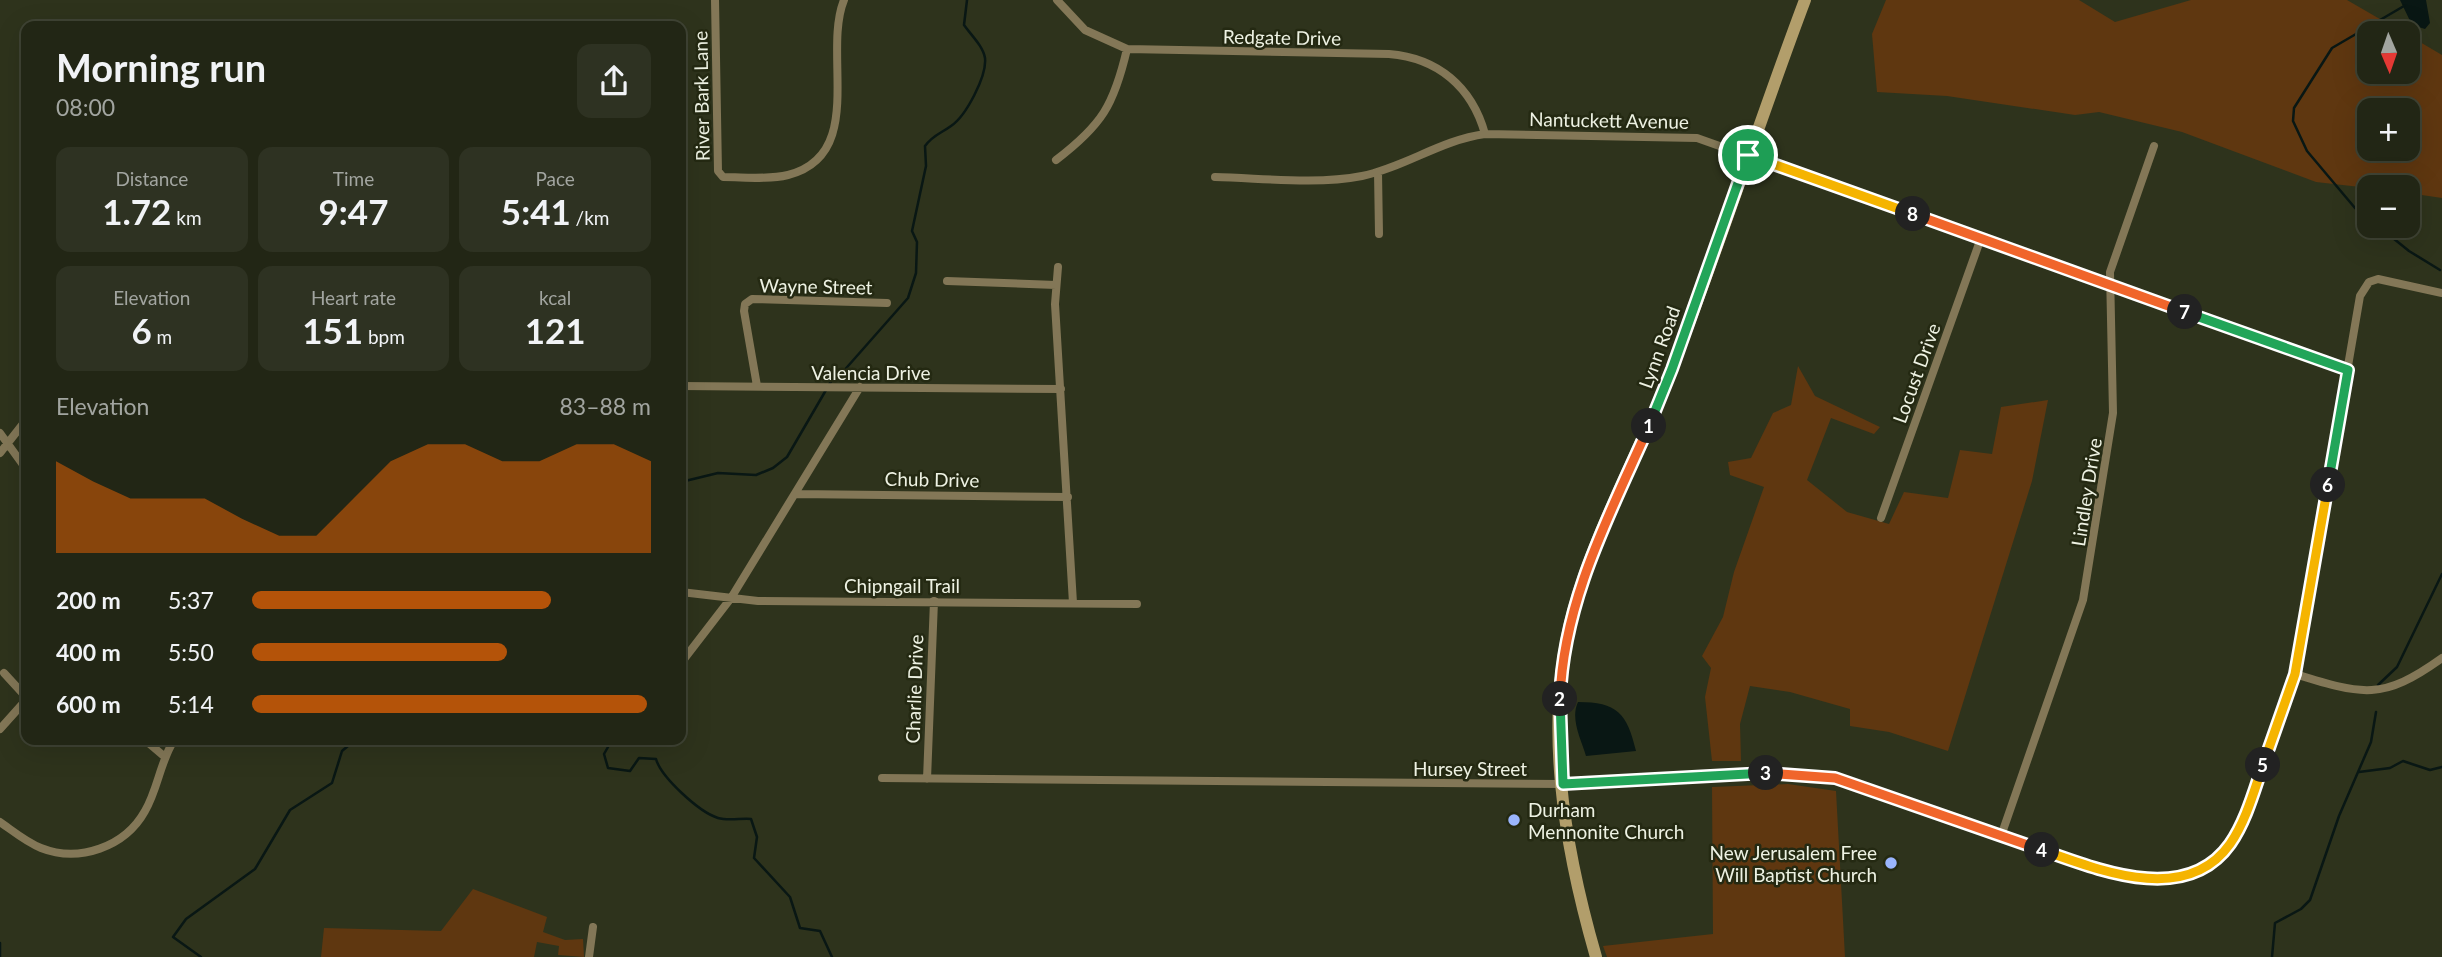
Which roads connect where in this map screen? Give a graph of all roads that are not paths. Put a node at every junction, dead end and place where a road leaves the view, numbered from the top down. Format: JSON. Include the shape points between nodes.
{"nodes":[{"id":1,"x":715,"y":0,"type":"edge"},
{"id":2,"x":844,"y":0,"type":"edge"},
{"id":3,"x":1057,"y":0,"type":"edge"},
{"id":4,"x":1805,"y":0,"type":"edge"},
{"id":5,"x":1127,"y":49,"type":"junction"},
{"id":6,"x":1485,"y":134,"type":"junction"},
{"id":7,"x":2154,"y":146,"type":"dead end"},
{"id":8,"x":1748,"y":155,"type":"junction"},
{"id":9,"x":1056,"y":160,"type":"dead end"},
{"id":10,"x":1378,"y":172,"type":"junction"},
{"id":11,"x":1215,"y":177,"type":"dead end"},
{"id":12,"x":1379,"y":234,"type":"dead end"},
{"id":13,"x":1981,"y":239,"type":"junction"},
{"id":14,"x":1058,"y":267,"type":"dead end"},
{"id":15,"x":947,"y":281,"type":"dead end"},
{"id":16,"x":2109,"y":284,"type":"junction"},
{"id":17,"x":1056,"y":285,"type":"junction"},
{"id":18,"x":2442,"y":293,"type":"edge"},
{"id":19,"x":887,"y":303,"type":"dead end"},
{"id":20,"x":2348,"y":370,"type":"junction"},
{"id":21,"x":686,"y":386,"type":"edge"},
{"id":22,"x":757,"y":386,"type":"junction"},
{"id":23,"x":860,"y":387,"type":"junction"},
{"id":24,"x":1061,"y":389,"type":"junction"},
{"id":25,"x":21,"y":426,"type":"edge"},
{"id":26,"x":0,"y":433,"type":"edge"},
{"id":27,"x":8,"y":443,"type":"junction"},
{"id":28,"x":0,"y":453,"type":"edge"},
{"id":29,"x":21,"y":462,"type":"edge"},
{"id":30,"x":795,"y":494,"type":"junction"},
{"id":31,"x":1068,"y":497,"type":"junction"},
{"id":32,"x":1881,"y":518,"type":"dead end"},
{"id":33,"x":686,"y":593,"type":"edge"},
{"id":34,"x":731,"y":598,"type":"junction"},
{"id":35,"x":934,"y":601,"type":"junction"},
{"id":36,"x":1073,"y":603,"type":"junction"},
{"id":37,"x":1138,"y":604,"type":"dead end"},
{"id":38,"x":686,"y":656,"type":"edge"},
{"id":39,"x":2442,"y":658,"type":"edge"},
{"id":40,"x":5,"y":673,"type":"dead end"},
{"id":41,"x":2295,"y":674,"type":"junction"},
{"id":42,"x":21,"y":693,"type":"edge"},
{"id":43,"x":21,"y":705,"type":"edge"},
{"id":44,"x":0,"y":729,"type":"edge"},
{"id":45,"x":151,"y":745,"type":"edge"},
{"id":46,"x":171,"y":745,"type":"edge"},
{"id":47,"x":165,"y":757,"type":"junction"},
{"id":48,"x":882,"y":778,"type":"dead end"},
{"id":49,"x":927,"y":779,"type":"junction"},
{"id":50,"x":1563,"y":784,"type":"junction"},
{"id":51,"x":0,"y":822,"type":"edge"},
{"id":52,"x":2001,"y":835,"type":"junction"},
{"id":53,"x":593,"y":927,"type":"dead end"},
{"id":54,"x":589,"y":957,"type":"edge"},
{"id":55,"x":1596,"y":957,"type":"edge"}],
"edges":[{"from":1,"to":2,"type":"street","name":"River Bark Lane","via":[[718,172],[723,177],[789,174],[811,164],[827,148],[838,115],[837,33]]},
{"from":3,"to":5,"type":"street","name":"Redgate Drive","via":[[1085,30]]},
{"from":4,"to":8,"type":"street","name":"Lynn Road"},
{"from":5,"to":6,"type":"street","name":"Redgate Drive","via":[[1403,55],[1433,65],[1457,82],[1475,106]]},
{"from":5,"to":9,"type":"street","via":[[1119,87],[1105,116]]},
{"from":6,"to":8,"type":"street","name":"Nantuckett Avenue","via":[[1683,135]]},
{"from":6,"to":10,"type":"street","name":"Nantuckett Avenue","via":[[1451,141]]},
{"from":7,"to":16,"type":"street","name":"Lindley Drive","via":[[2112,263]]},
{"from":8,"to":13,"type":"street","name":"Nantuckett Avenue"},
{"from":8,"to":50,"type":"street","name":"Lynn Road","via":[[1672,369],[1574,606],[1560,682]]},
{"from":10,"to":11,"type":"street","name":"Nantuckett Avenue","via":[[1341,179]]},
{"from":10,"to":12,"type":"street"},
{"from":13,"to":16,"type":"street","name":"Nantuckett Avenue"},
{"from":13,"to":32,"type":"street","name":"Locust Drive"},
{"from":14,"to":17,"type":"street"},
{"from":15,"to":17,"type":"street"},
{"from":16,"to":20,"type":"street","name":"Nantuckett Avenue"},
{"from":16,"to":52,"type":"street","name":"Lindley Drive","via":[[2113,413],[2087,578]]},
{"from":17,"to":24,"type":"street"},
{"from":18,"to":20,"type":"street","via":[[2386,280],[2368,282],[2360,296]]},
{"from":19,"to":22,"type":"street","name":"Wayne Street","via":[[752,299],[744,311]]},
{"from":20,"to":41,"type":"street"},
{"from":21,"to":22,"type":"street","name":"Valencia Drive"},
{"from":22,"to":23,"type":"street","name":"Valencia Drive"},
{"from":23,"to":24,"type":"street","name":"Valencia Drive"},
{"from":23,"to":30,"type":"street"},
{"from":24,"to":31,"type":"street"},
{"from":25,"to":27,"type":"street"},
{"from":26,"to":27,"type":"street"},
{"from":27,"to":28,"type":"street"},
{"from":27,"to":29,"type":"street"},
{"from":30,"to":31,"type":"street","name":"Chub Drive"},
{"from":30,"to":34,"type":"street"},
{"from":31,"to":36,"type":"street"},
{"from":33,"to":34,"type":"street","name":"Chipngail Trail"},
{"from":34,"to":35,"type":"street","name":"Chipngail Trail"},
{"from":34,"to":38,"type":"street"},
{"from":35,"to":36,"type":"street","name":"Chipngail Trail"},
{"from":35,"to":49,"type":"street","name":"Charlie Drive"},
{"from":36,"to":37,"type":"street","name":"Chipngail Trail"},
{"from":39,"to":41,"type":"street","via":[[2380,691],[2347,689]]},
{"from":40,"to":42,"type":"street"},
{"from":41,"to":52,"type":"street","name":"Hursey Street","via":[[2239,829],[2223,852],[2206,865],[2179,876],[2141,878]]},
{"from":43,"to":44,"type":"street"},
{"from":45,"to":47,"type":"street"},
{"from":46,"to":47,"type":"street"},
{"from":47,"to":51,"type":"street","via":[[144,813],[101,849],[50,851]]},
{"from":48,"to":49,"type":"street","name":"Hursey Street"},
{"from":49,"to":50,"type":"street","name":"Hursey Street"},
{"from":50,"to":52,"type":"street","name":"Hursey Street","via":[[1741,773],[1809,774],[1859,785]]},
{"from":50,"to":55,"type":"street","name":"Lynn Road","via":[[1576,876]]},
{"from":53,"to":54,"type":"street"}]}
